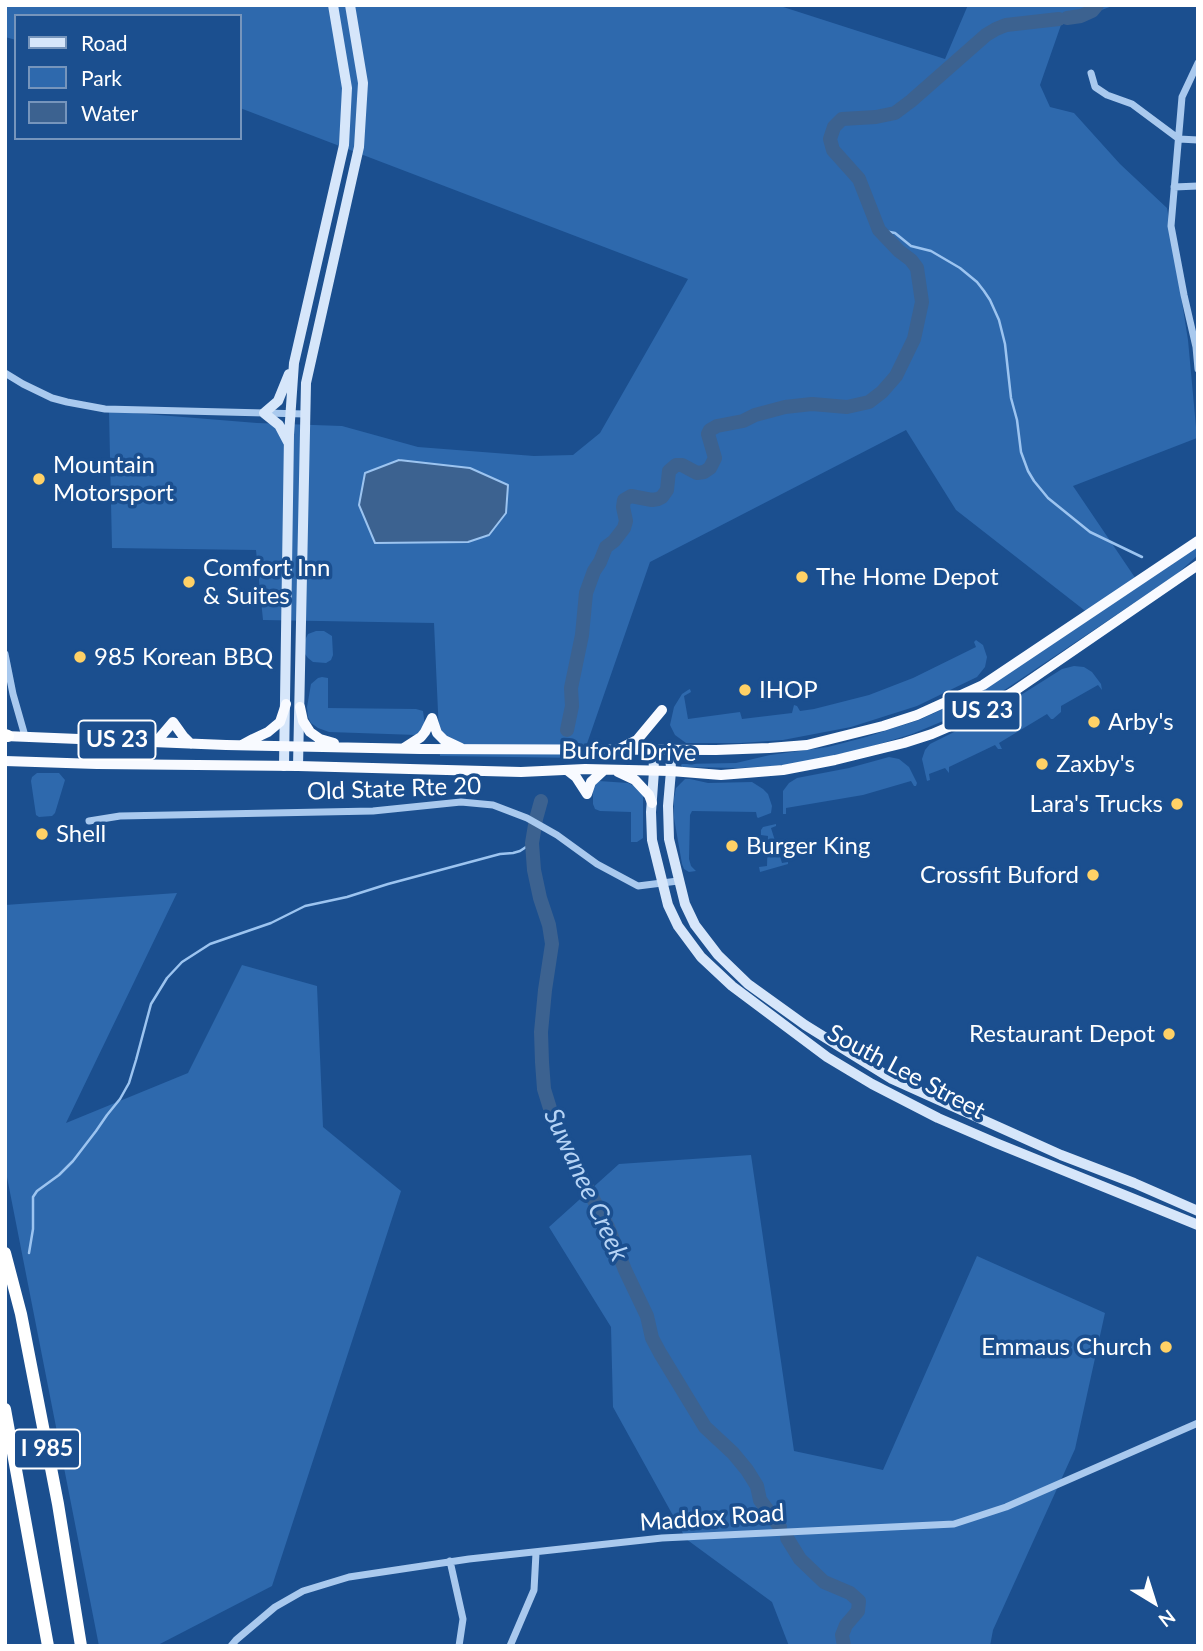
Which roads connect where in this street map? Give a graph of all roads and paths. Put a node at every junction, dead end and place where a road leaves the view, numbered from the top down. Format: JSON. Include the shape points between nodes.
{"nodes":[{"id":1,"x":334,"y":5,"type":"edge"},
{"id":2,"x":350,"y":5,"type":"edge"},
{"id":3,"x":1198,"y":63,"type":"edge"},
{"id":4,"x":1091,"y":73,"type":"dead end"},
{"id":5,"x":1179,"y":139,"type":"junction"},
{"id":6,"x":1198,"y":140,"type":"edge"},
{"id":7,"x":1198,"y":186,"type":"edge"},
{"id":8,"x":1174,"y":187,"type":"junction"},
{"id":9,"x":294,"y":363,"type":"junction"},
{"id":10,"x":1198,"y":369,"type":"edge"},
{"id":11,"x":5,"y":373,"type":"edge"},
{"id":12,"x":264,"y":413,"type":"junction"},
{"id":13,"x":290,"y":413,"type":"junction"},
{"id":14,"x":305,"y":414,"type":"junction"},
{"id":15,"x":289,"y":445,"type":"junction"},
{"id":16,"x":1198,"y":541,"type":"edge"},
{"id":17,"x":1198,"y":565,"type":"edge"},
{"id":18,"x":5,"y":654,"type":"edge"},
{"id":19,"x":286,"y":704,"type":"junction"},
{"id":20,"x":300,"y":707,"type":"junction"},
{"id":21,"x":662,"y":710,"type":"dead end"},
{"id":22,"x":6,"y":736,"type":"edge"},
{"id":23,"x":25,"y":736,"type":"junction"},
{"id":24,"x":156,"y":742,"type":"junction"},
{"id":25,"x":191,"y":744,"type":"junction"},
{"id":26,"x":242,"y":745,"type":"junction"},
{"id":27,"x":285,"y":746,"type":"junction"},
{"id":28,"x":299,"y":747,"type":"junction"},
{"id":29,"x":350,"y":748,"type":"junction"},
{"id":30,"x":402,"y":748,"type":"junction"},
{"id":31,"x":670,"y":748,"type":"junction"},
{"id":32,"x":463,"y":749,"type":"junction"},
{"id":33,"x":618,"y":749,"type":"junction"},
{"id":34,"x":653,"y":749,"type":"junction"},
{"id":35,"x":5,"y":761,"type":"edge"},
{"id":36,"x":284,"y":766,"type":"junction"},
{"id":37,"x":298,"y":766,"type":"junction"},
{"id":38,"x":568,"y":770,"type":"junction"},
{"id":39,"x":608,"y":770,"type":"junction"},
{"id":40,"x":654,"y":771,"type":"junction"},
{"id":41,"x":671,"y":771,"type":"junction"},
{"id":42,"x":652,"y":803,"type":"junction"},
{"id":43,"x":89,"y":821,"type":"dead end"},
{"id":44,"x":678,"y":881,"type":"junction"},
{"id":45,"x":662,"y":882,"type":"junction"},
{"id":46,"x":1198,"y":1211,"type":"edge"},
{"id":47,"x":1198,"y":1226,"type":"edge"},
{"id":48,"x":5,"y":1253,"type":"edge"},
{"id":49,"x":5,"y":1409,"type":"edge"},
{"id":50,"x":1198,"y":1423,"type":"edge"},
{"id":51,"x":536,"y":1553,"type":"junction"},
{"id":52,"x":450,"y":1561,"type":"junction"},
{"id":53,"x":48,"y":1646,"type":"edge"},
{"id":54,"x":81,"y":1646,"type":"edge"},
{"id":55,"x":231,"y":1646,"type":"edge"},
{"id":56,"x":459,"y":1646,"type":"edge"},
{"id":57,"x":510,"y":1646,"type":"edge"}],
"edges":[{"from":1,"to":9,"type":"main road","via":[[347,89],[344,145]]},
{"from":2,"to":14,"type":"main road","via":[[363,83],[359,147],[306,383]]},
{"from":3,"to":5,"type":"street","via":[[1182,97]]},
{"from":4,"to":5,"type":"street","via":[[1095,87],[1132,104]]},
{"from":5,"to":6,"type":"street"},
{"from":5,"to":8,"type":"street"},
{"from":7,"to":8,"type":"street"},
{"from":8,"to":10,"type":"street","via":[[1171,226]]},
{"from":9,"to":12,"type":"main road","via":[[278,401]]},
{"from":9,"to":13,"type":"main road"},
{"from":11,"to":12,"type":"street","via":[[52,398],[105,409]]},
{"from":12,"to":13,"type":"street"},
{"from":12,"to":15,"type":"main road","via":[[279,425]]},
{"from":13,"to":14,"type":"street"},
{"from":13,"to":15,"type":"main road"},
{"from":14,"to":20,"type":"main road"},
{"from":15,"to":19,"type":"main road"},
{"from":16,"to":31,"type":"highway","name":"Buford Drive","number":"US 23","via":[[983,685],[917,715],[807,745]]},
{"from":17,"to":41,"type":"highway","name":"Buford Drive","number":"US 23","via":[[994,704],[932,734],[783,771],[721,775]]},
{"from":18,"to":23,"type":"street"},
{"from":19,"to":26,"type":"highway","via":[[280,722]]},
{"from":19,"to":27,"type":"main road"},
{"from":20,"to":28,"type":"main road"},
{"from":20,"to":29,"type":"highway","via":[[310,732]]},
{"from":21,"to":33,"type":"highway","via":[[637,740]]},
{"from":22,"to":23,"type":"highway","name":"Buford Drive","number":"US 23"},
{"from":23,"to":24,"type":"highway","name":"Buford Drive","number":"US 23"},
{"from":24,"to":25,"type":"highway","name":"Buford Drive","number":"US 23"},
{"from":24,"to":25,"type":"highway","via":[[173,722]]},
{"from":25,"to":26,"type":"highway","name":"Buford Drive","number":"US 23"},
{"from":26,"to":27,"type":"highway","name":"Buford Drive","number":"US 23"},
{"from":27,"to":28,"type":"highway","name":"Buford Drive","number":"US 23"},
{"from":27,"to":36,"type":"main road"},
{"from":28,"to":29,"type":"highway","name":"Buford Drive","number":"US 23"},
{"from":28,"to":37,"type":"main road"},
{"from":29,"to":30,"type":"highway","name":"Buford Drive","number":"US 23"},
{"from":30,"to":32,"type":"highway","name":"Buford Drive","number":"US 23"},
{"from":30,"to":32,"type":"highway","via":[[421,737],[432,718],[444,740]]},
{"from":31,"to":34,"type":"highway","name":"Buford Drive","number":"US 23"},
{"from":31,"to":41,"type":"main road","name":"South Lee Street"},
{"from":32,"to":33,"type":"highway","name":"Buford Drive","number":"US 23"},
{"from":33,"to":34,"type":"highway","name":"Buford Drive","number":"US 23"},
{"from":34,"to":40,"type":"main road","name":"South Lee Street"},
{"from":35,"to":36,"type":"highway","name":"Buford Drive","number":"US 23"},
{"from":36,"to":37,"type":"highway","name":"Buford Drive","number":"US 23"},
{"from":37,"to":38,"type":"highway","name":"Buford Drive","number":"US 23"},
{"from":38,"to":39,"type":"highway","name":"Buford Drive","number":"US 23"},
{"from":38,"to":39,"type":"highway","via":[[587,793],[595,777]]},
{"from":39,"to":40,"type":"highway","name":"Buford Drive","number":"US 23"},
{"from":39,"to":42,"type":"highway","via":[[635,780]]},
{"from":40,"to":41,"type":"highway","name":"Buford Drive","number":"US 23"},
{"from":40,"to":42,"type":"main road","name":"South Lee Street"},
{"from":41,"to":44,"type":"main road","name":"South Lee Street","via":[[669,839]]},
{"from":42,"to":45,"type":"main road","name":"South Lee Street","via":[[653,840]]},
{"from":43,"to":45,"type":"street","name":"Old State Rte 20","via":[[120,816],[493,804],[527,818],[638,886]]},
{"from":44,"to":45,"type":"street","name":"Old State Rte 20"},
{"from":44,"to":46,"type":"main road","name":"South Lee Street","via":[[695,925],[718,955],[748,984],[805,1025],[892,1079]]},
{"from":45,"to":47,"type":"main road","name":"South Lee Street","via":[[678,926],[701,957],[827,1057],[950,1123]]},
{"from":48,"to":54,"type":"highway","number":"I 985","via":[[58,1504]]},
{"from":49,"to":53,"type":"highway","number":"I 985"},
{"from":50,"to":51,"type":"street","name":"Maddox Road","via":[[1006,1507],[954,1524],[662,1538]]},
{"from":51,"to":52,"type":"street","name":"Maddox Road"},
{"from":51,"to":57,"type":"street","via":[[534,1590]]},
{"from":52,"to":55,"type":"street","name":"Maddox Road","via":[[349,1577],[303,1591],[275,1607]]},
{"from":52,"to":56,"type":"street","via":[[463,1619]]}]}
